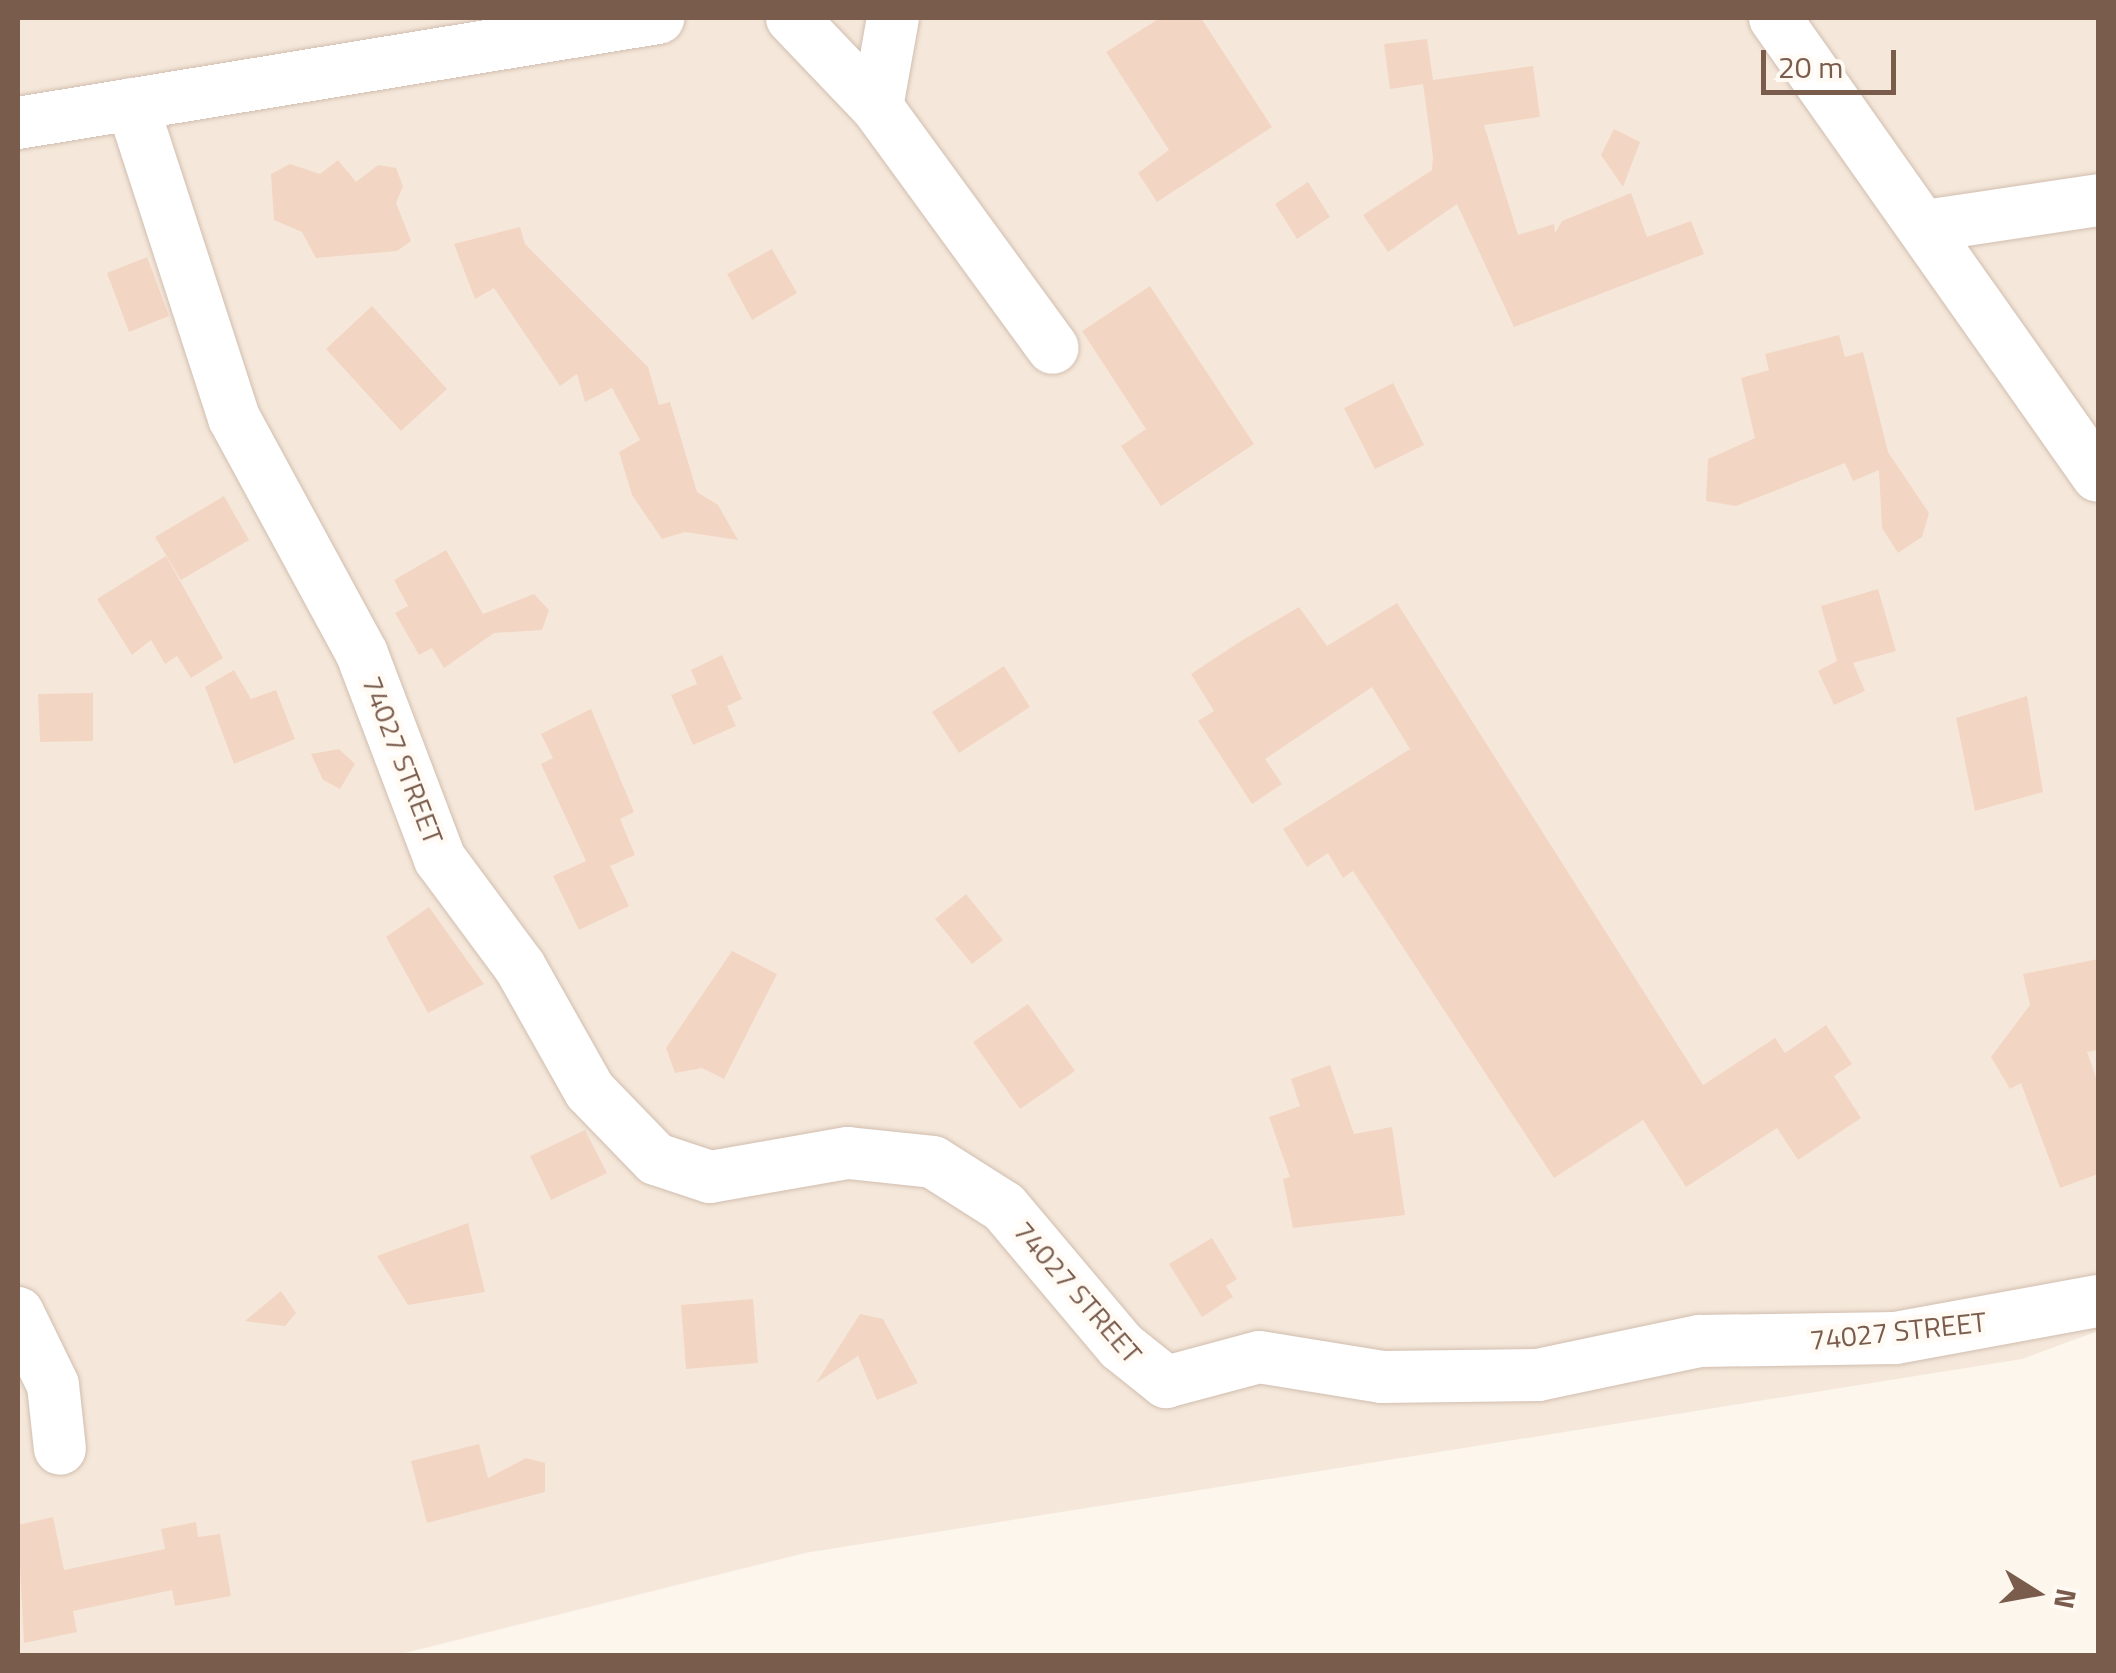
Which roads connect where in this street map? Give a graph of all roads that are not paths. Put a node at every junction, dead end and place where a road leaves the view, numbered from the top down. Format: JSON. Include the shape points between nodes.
{"nodes":[{"id":1,"x":658,"y":18,"type":"edge"},
{"id":2,"x":792,"y":18,"type":"edge"},
{"id":3,"x":893,"y":18,"type":"edge"},
{"id":4,"x":1796,"y":30,"type":"edge"},
{"id":5,"x":132,"y":104,"type":"junction"},
{"id":6,"x":878,"y":108,"type":"junction"},
{"id":7,"x":18,"y":122,"type":"edge"},
{"id":8,"x":2098,"y":200,"type":"edge"},
{"id":9,"x":1925,"y":226,"type":"junction"},
{"id":10,"x":1052,"y":348,"type":"dead end"},
{"id":11,"x":2098,"y":476,"type":"edge"},
{"id":12,"x":2098,"y":1300,"type":"edge"},
{"id":13,"x":18,"y":1313,"type":"edge"},
{"id":14,"x":60,"y":1449,"type":"dead end"}],
"edges":[{"from":1,"to":5,"type":"street"},
{"from":2,"to":6,"type":"street"},
{"from":3,"to":6,"type":"street"},
{"from":4,"to":9,"type":"street"},
{"from":5,"to":7,"type":"street"},
{"from":5,"to":12,"type":"street","name":"74027 STREET","via":[[234,418],[362,654],[440,859],[520,967],[590,1091],[656,1159],[710,1177],[848,1153],[933,1162],[1004,1206],[1121,1346],[1166,1382],[1258,1357],[1382,1376],[1538,1375],[1700,1341],[1896,1338]]},
{"from":6,"to":10,"type":"street"},
{"from":8,"to":9,"type":"street"},
{"from":9,"to":11,"type":"street"},
{"from":13,"to":14,"type":"street","via":[[53,1385]]}]}
